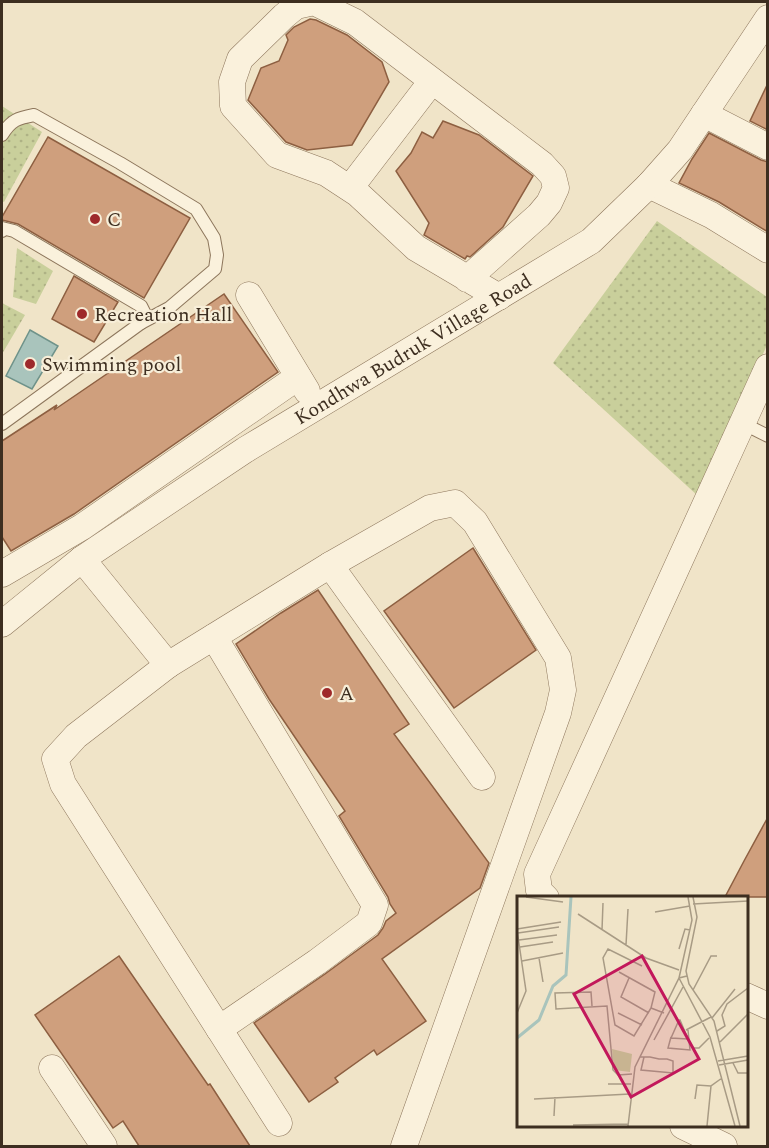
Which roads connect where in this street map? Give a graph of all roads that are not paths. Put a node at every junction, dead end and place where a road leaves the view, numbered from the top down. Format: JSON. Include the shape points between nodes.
{"nodes":[{"id":1,"x":765,"y":25,"type":"edge"},
{"id":2,"x":432,"y":81,"type":"junction"},
{"id":3,"x":704,"y":114,"type":"junction"},
{"id":4,"x":6,"y":120,"type":"edge"},
{"id":5,"x":2,"y":135,"type":"edge"},
{"id":6,"x":768,"y":147,"type":"edge"},
{"id":7,"x":649,"y":185,"type":"junction"},
{"id":8,"x":350,"y":188,"type":"junction"},
{"id":9,"x":2,"y":231,"type":"edge"},
{"id":10,"x":768,"y":250,"type":"edge"},
{"id":11,"x":467,"y":279,"type":"junction"},
{"id":12,"x":249,"y":295,"type":"dead end"},
{"id":13,"x":498,"y":297,"type":"junction"},
{"id":14,"x":141,"y":323,"type":"junction"},
{"id":15,"x":768,"y":367,"type":"edge"},
{"id":16,"x":298,"y":377,"type":"junction"},
{"id":17,"x":316,"y":407,"type":"junction"},
{"id":18,"x":742,"y":423,"type":"junction"},
{"id":19,"x":2,"y":424,"type":"edge"},
{"id":20,"x":768,"y":436,"type":"edge"},
{"id":21,"x":82,"y":559,"type":"junction"},
{"id":22,"x":330,"y":565,"type":"junction"},
{"id":23,"x":2,"y":574,"type":"edge"},
{"id":24,"x":2,"y":624,"type":"edge"},
{"id":25,"x":214,"y":637,"type":"junction"},
{"id":26,"x":168,"y":665,"type":"junction"},
{"id":27,"x":482,"y":777,"type":"dead end"},
{"id":28,"x":545,"y":896,"type":"edge"},
{"id":29,"x":748,"y":996,"type":"edge"},
{"id":30,"x":768,"y":1006,"type":"edge"},
{"id":31,"x":219,"y":1029,"type":"junction"},
{"id":32,"x":51,"y":1068,"type":"dead end"},
{"id":33,"x":279,"y":1123,"type":"dead end"},
{"id":34,"x":687,"y":1127,"type":"edge"},
{"id":35,"x":104,"y":1146,"type":"edge"},
{"id":36,"x":404,"y":1146,"type":"edge"},
{"id":37,"x":724,"y":1146,"type":"edge"}],
"edges":[{"from":1,"to":3,"type":"street","name":"Kondhwa Budruk Village Road"},
{"from":2,"to":8,"type":"street"},
{"from":2,"to":8,"type":"street","via":[[356,22],[314,2],[296,6],[240,59],[232,82],[233,106],[277,155],[326,173]]},
{"from":2,"to":11,"type":"street","via":[[542,164],[553,176],[556,188],[539,215]]},
{"from":3,"to":6,"type":"street"},
{"from":3,"to":7,"type":"street","name":"Kondhwa Budruk Village Road","via":[[680,150]]},
{"from":4,"to":5,"type":"lane"},
{"from":4,"to":14,"type":"lane","via":[[34,116],[196,209],[214,238],[215,269],[169,308]]},
{"from":7,"to":10,"type":"street","via":[[711,215]]},
{"from":7,"to":13,"type":"street","name":"Kondhwa Budruk Village Road","via":[[591,241]]},
{"from":8,"to":11,"type":"street","via":[[416,248]]},
{"from":9,"to":14,"type":"lane","via":[[14,231],[141,306],[145,314]]},
{"from":11,"to":13,"type":"street"},
{"from":12,"to":16,"type":"street"},
{"from":13,"to":17,"type":"street","name":"Kondhwa Budruk Village Road"},
{"from":14,"to":19,"type":"lane"},
{"from":15,"to":18,"type":"street"},
{"from":16,"to":17,"type":"street"},
{"from":16,"to":23,"type":"street","via":[[82,527]]},
{"from":17,"to":21,"type":"street","name":"Kondhwa Budruk Village Road","via":[[244,450]]},
{"from":18,"to":20,"type":"lane"},
{"from":18,"to":28,"type":"street","via":[[537,874],[539,891]]},
{"from":21,"to":24,"type":"street","name":"Kondhwa Budruk Village Road"},
{"from":21,"to":26,"type":"street"},
{"from":22,"to":25,"type":"street"},
{"from":22,"to":27,"type":"street"},
{"from":22,"to":36,"type":"street","via":[[430,508],[455,503],[475,522],[558,658],[563,690],[546,749]]},
{"from":25,"to":26,"type":"street"},
{"from":25,"to":31,"type":"street","via":[[375,905],[369,923]]},
{"from":26,"to":31,"type":"street","via":[[76,736],[56,759],[63,784]]},
{"from":29,"to":30,"type":"street"},
{"from":31,"to":33,"type":"street"},
{"from":32,"to":35,"type":"street"},
{"from":34,"to":37,"type":"street"}]}
